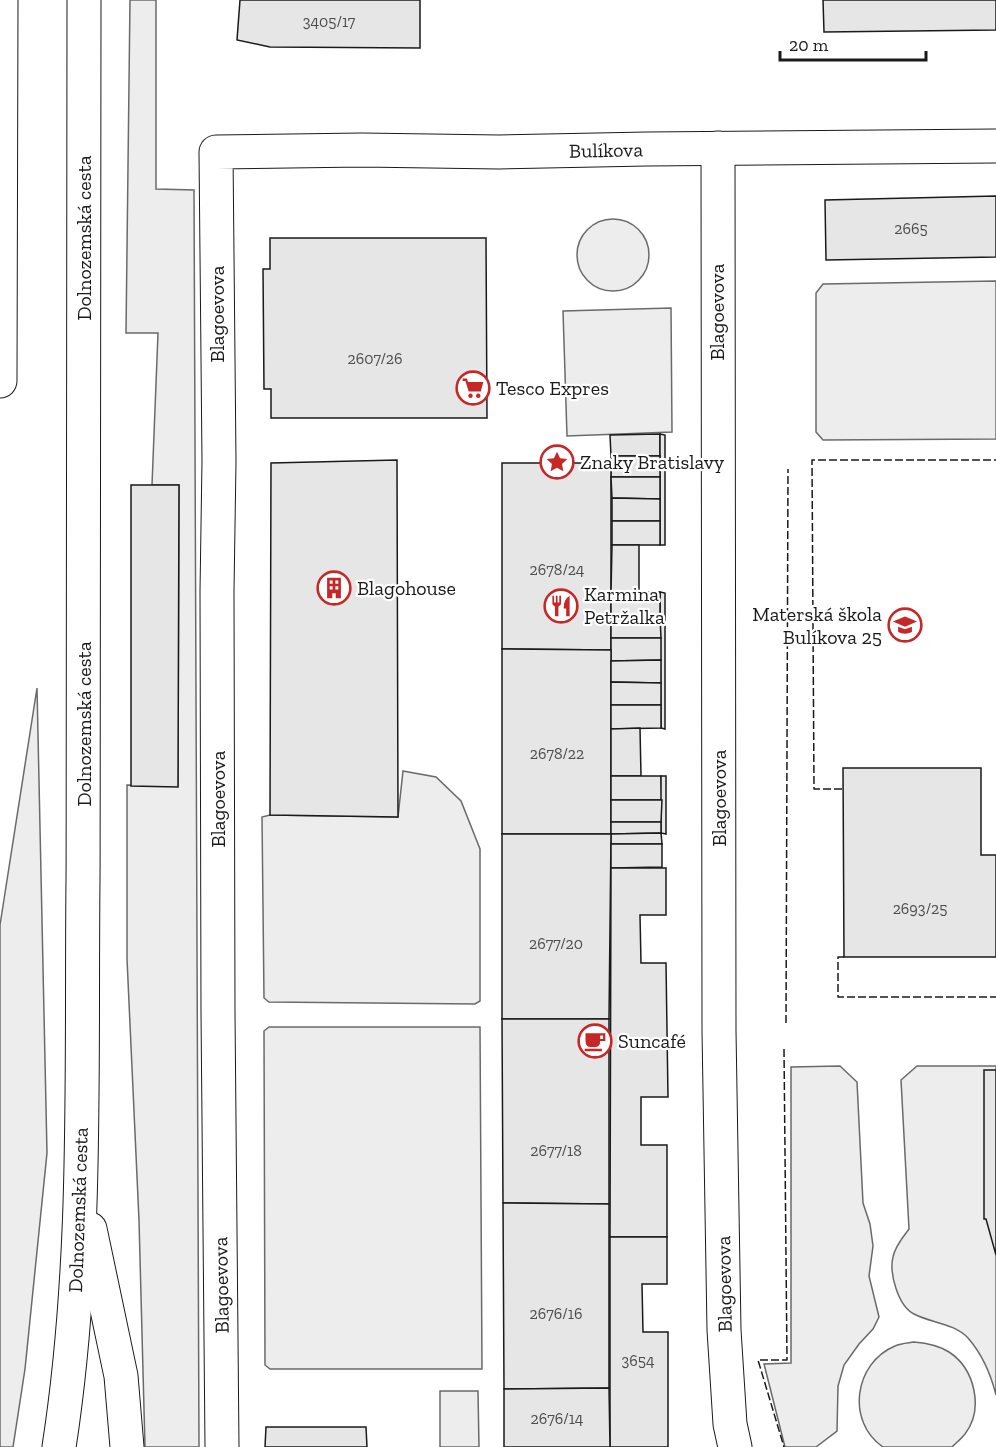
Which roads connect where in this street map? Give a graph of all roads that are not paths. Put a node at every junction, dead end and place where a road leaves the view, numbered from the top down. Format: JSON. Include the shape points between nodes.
{"nodes":[{"id":1,"x":1,"y":0,"type":"edge"},
{"id":2,"x":84,"y":0,"type":"edge"},
{"id":3,"x":996,"y":146,"type":"edge"},
{"id":4,"x":718,"y":148,"type":"junction"},
{"id":5,"x":216,"y":152,"type":"joint"},
{"id":6,"x":0,"y":381,"type":"edge"},
{"id":7,"x":81,"y":1184,"type":"junction"},
{"id":8,"x":59,"y":1447,"type":"edge"},
{"id":9,"x":127,"y":1447,"type":"edge"},
{"id":10,"x":222,"y":1447,"type":"edge"},
{"id":11,"x":735,"y":1447,"type":"edge"}],
"edges":[{"from":1,"to":6,"type":"street"},
{"from":2,"to":7,"type":"street","name":"Dolnozemská cesta"},
{"from":3,"to":4,"type":"street","name":"Bulíkova"},
{"from":4,"to":5,"type":"street","name":"Bulíkova"},
{"from":4,"to":11,"type":"street","name":"Blagoevova","via":[[720,1055],[724,1330]]},
{"from":5,"to":10,"type":"street","name":"Blagoevova"},
{"from":7,"to":8,"type":"street","name":"Dolnozemská cesta","via":[[75,1301]]},
{"from":7,"to":9,"type":"street","via":[[121,1376]]}]}
